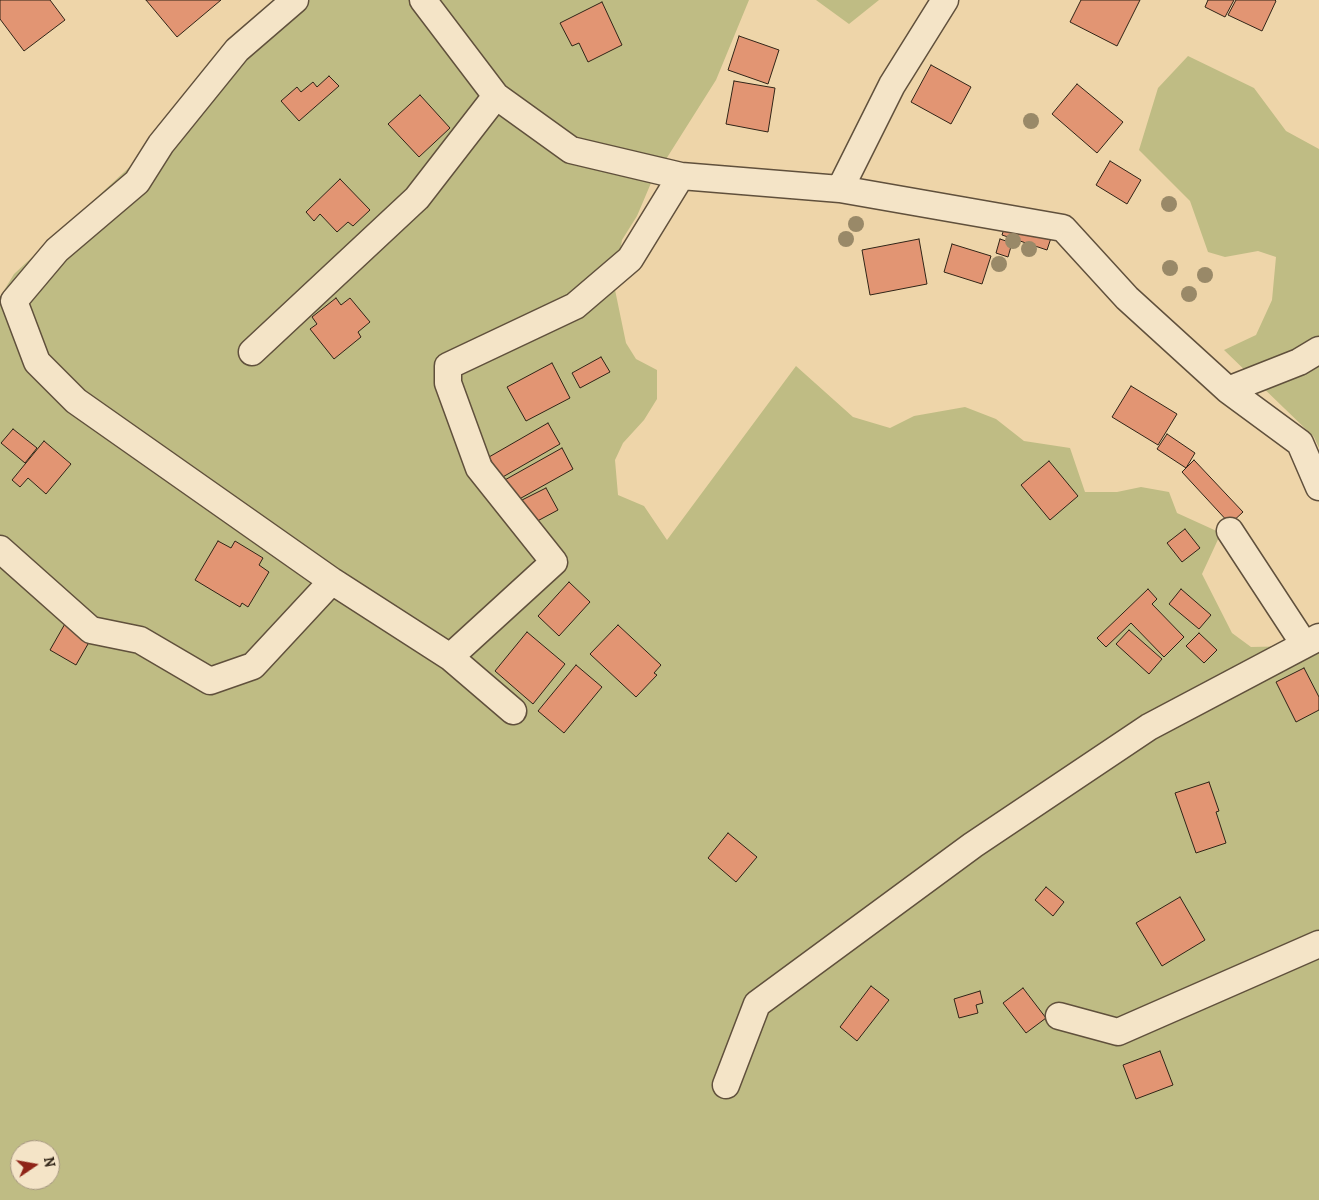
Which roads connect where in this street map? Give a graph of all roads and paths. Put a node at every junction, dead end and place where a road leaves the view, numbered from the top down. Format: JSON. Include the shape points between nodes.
{"nodes":[{"id":1,"x":295,"y":0,"type":"edge"},
{"id":2,"x":423,"y":0,"type":"edge"},
{"id":3,"x":944,"y":0,"type":"edge"},
{"id":4,"x":496,"y":96,"type":"junction"},
{"id":5,"x":681,"y":176,"type":"junction"},
{"id":6,"x":840,"y":189,"type":"junction"},
{"id":7,"x":7,"y":305,"type":"edge"},
{"id":8,"x":1319,"y":350,"type":"edge"},
{"id":9,"x":252,"y":352,"type":"dead end"},
{"id":10,"x":1228,"y":390,"type":"junction"},
{"id":11,"x":1319,"y":487,"type":"edge"},
{"id":12,"x":1230,"y":531,"type":"dead end"},
{"id":13,"x":0,"y":549,"type":"edge"},
{"id":14,"x":332,"y":580,"type":"junction"},
{"id":15,"x":1312,"y":640,"type":"edge"},
{"id":16,"x":450,"y":657,"type":"junction"},
{"id":17,"x":513,"y":711,"type":"dead end"},
{"id":18,"x":1319,"y":944,"type":"edge"},
{"id":19,"x":1059,"y":1016,"type":"dead end"},
{"id":20,"x":726,"y":1085,"type":"dead end"}],
"edges":[{"from":1,"to":7,"type":"street","via":[[237,50],[161,144],[138,182],[56,250]]},
{"from":2,"to":4,"type":"street"},
{"from":3,"to":6,"type":"street","via":[[892,85]]},
{"from":4,"to":5,"type":"street","via":[[571,150]]},
{"from":4,"to":9,"type":"street","via":[[417,198]]},
{"from":5,"to":6,"type":"street"},
{"from":5,"to":16,"type":"street","via":[[630,259],[575,306],[448,366],[448,383],[479,468],[554,562]]},
{"from":6,"to":10,"type":"street","via":[[1063,228],[1127,298]]},
{"from":7,"to":14,"type":"street","via":[[37,362],[76,401]]},
{"from":8,"to":10,"type":"street","via":[[1299,362]]},
{"from":10,"to":11,"type":"street","via":[[1300,443]]},
{"from":12,"to":15,"type":"street"},
{"from":13,"to":14,"type":"street","via":[[91,630],[140,640],[210,681],[253,666]]},
{"from":14,"to":16,"type":"street"},
{"from":15,"to":20,"type":"street","via":[[1148,727],[973,845],[757,1004]]},
{"from":16,"to":17,"type":"street"},
{"from":18,"to":19,"type":"street","via":[[1118,1032]]}]}
